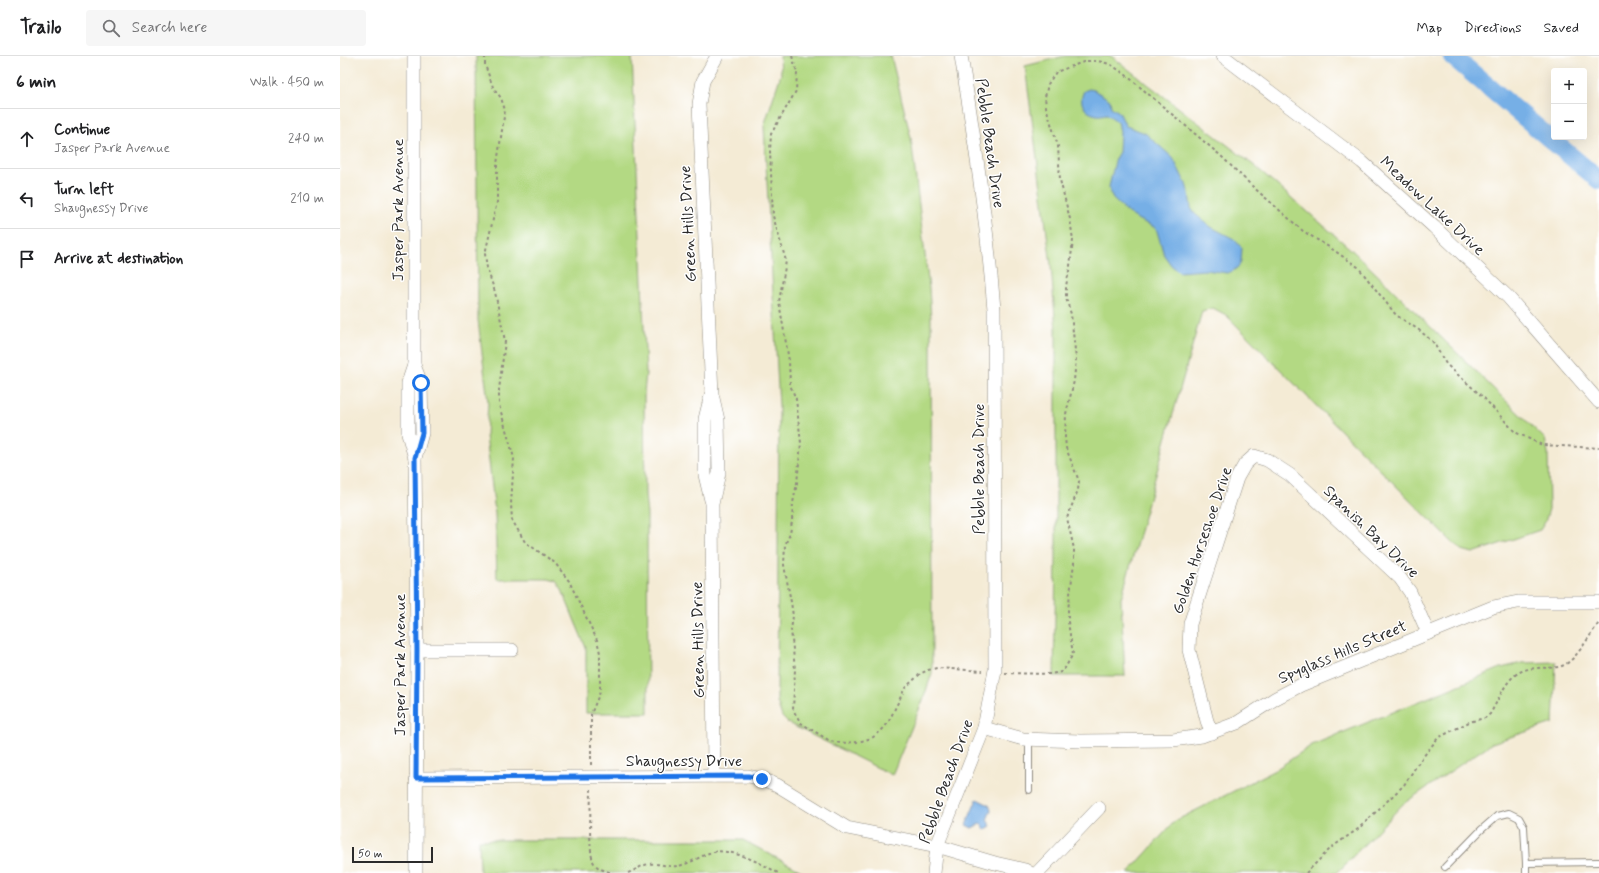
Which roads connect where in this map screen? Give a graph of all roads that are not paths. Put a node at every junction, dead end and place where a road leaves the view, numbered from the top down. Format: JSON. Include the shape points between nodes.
{"nodes":[{"id":1,"x":414,"y":56,"type":"edge"},
{"id":2,"x":717,"y":56,"type":"edge"},
{"id":3,"x":961,"y":56,"type":"edge"},
{"id":4,"x":1223,"y":56,"type":"edge"},
{"id":5,"x":1599,"y":402,"type":"edge"},
{"id":6,"x":1276,"y":466,"type":"joint"},
{"id":7,"x":1599,"y":602,"type":"edge"},
{"id":8,"x":1428,"y":633,"type":"junction"},
{"id":9,"x":417,"y":650,"type":"junction"},
{"id":10,"x":512,"y":650,"type":"dead end"},
{"id":11,"x":984,"y":728,"type":"junction"},
{"id":12,"x":1212,"y":733,"type":"junction"},
{"id":13,"x":1029,"y":739,"type":"junction"},
{"id":14,"x":714,"y":776,"type":"junction"},
{"id":15,"x":416,"y":778,"type":"junction"},
{"id":16,"x":1029,"y":790,"type":"dead end"},
{"id":17,"x":1099,"y":808,"type":"dead end"},
{"id":18,"x":937,"y":846,"type":"junction"},
{"id":19,"x":1599,"y":862,"type":"edge"},
{"id":20,"x":1526,"y":863,"type":"junction"},
{"id":21,"x":1445,"y":867,"type":"dead end"},
{"id":22,"x":416,"y":873,"type":"edge"},
{"id":23,"x":934,"y":873,"type":"edge"},
{"id":24,"x":1030,"y":873,"type":"edge"},
{"id":25,"x":1037,"y":873,"type":"edge"},
{"id":26,"x":1526,"y":873,"type":"edge"}],
"edges":[{"from":1,"to":9,"type":"street","name":"Jasper Park Avenue","via":[[414,364],[421,383],[422,433],[415,458]]},
{"from":2,"to":14,"type":"street","name":"Green Hills Drive","via":[[703,81],[699,104],[712,394],[718,420],[719,473],[712,504]]},
{"from":3,"to":11,"type":"street","name":"Pebble Beach Drive","via":[[990,258],[994,309],[994,672]]},
{"from":4,"to":5,"type":"street","name":"Meadow Lake Drive","via":[[1362,162],[1434,227],[1508,297]]},
{"from":6,"to":8,"type":"street","name":"Spanish Bay Drive","via":[[1290,475],[1400,578],[1410,592]]},
{"from":6,"to":12,"type":"street","name":"Golden Horseshoe Drive","via":[[1254,456],[1245,464],[1237,478],[1190,624],[1189,650]]},
{"from":7,"to":8,"type":"street","name":"Spyglass Hills Street","via":[[1518,602],[1493,607]]},
{"from":8,"to":12,"type":"street","name":"Spyglass Hills Street","via":[[1301,685],[1237,723]]},
{"from":9,"to":10,"type":"street"},
{"from":9,"to":15,"type":"street","name":"Jasper Park Avenue"},
{"from":11,"to":13,"type":"street","name":"Spyglass Hills Street"},
{"from":11,"to":18,"type":"street","name":"Pebble Beach Drive"},
{"from":12,"to":13,"type":"street","name":"Spyglass Hills Street","via":[[1173,740]]},
{"from":13,"to":16,"type":"lane"},
{"from":14,"to":15,"type":"street","name":"Shaugnessy Drive"},
{"from":14,"to":18,"type":"street","name":"Shaugnessy Drive","via":[[748,776],[762,779],[777,785],[847,828]]},
{"from":15,"to":22,"type":"street","name":"Jasper Park Avenue"},
{"from":17,"to":25,"type":"street"},
{"from":18,"to":23,"type":"street","name":"Pebble Beach Drive"},
{"from":18,"to":24,"type":"street","name":"Shaugnessy Drive"},
{"from":19,"to":20,"type":"lane"},
{"from":20,"to":21,"type":"lane","via":[[1524,827],[1519,818],[1509,813],[1497,816]]},
{"from":20,"to":26,"type":"lane"}]}
